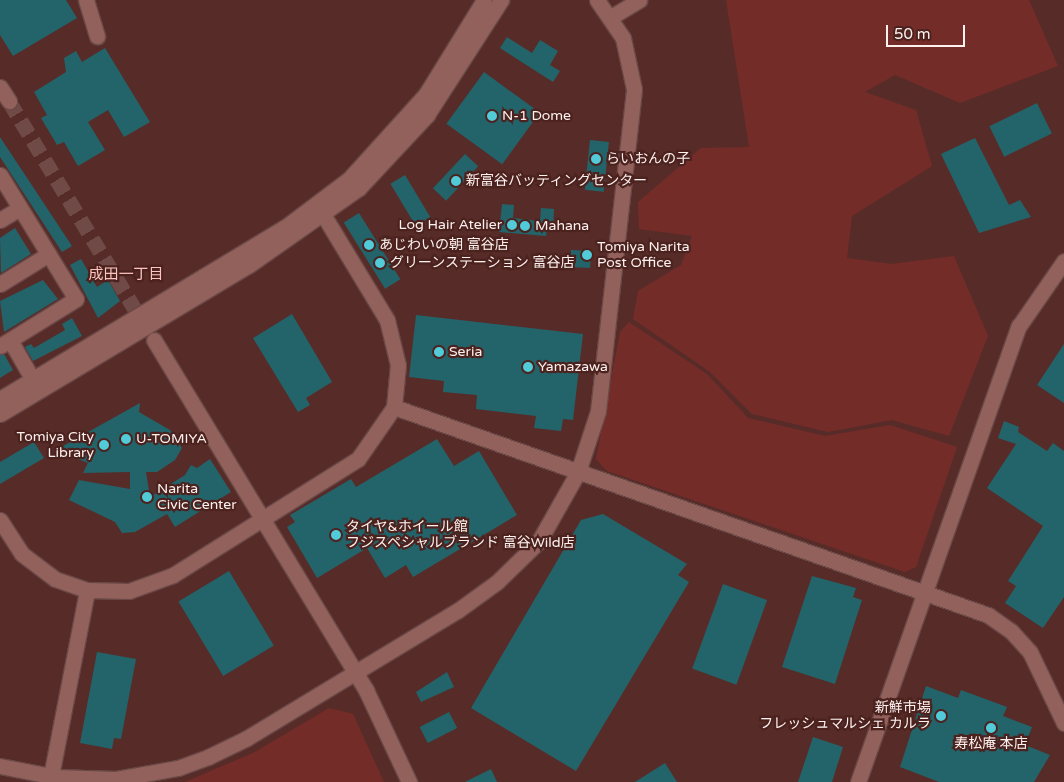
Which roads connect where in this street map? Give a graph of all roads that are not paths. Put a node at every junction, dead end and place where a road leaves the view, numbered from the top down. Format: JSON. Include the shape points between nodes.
{"nodes":[{"id":1,"x":86,"y":0,"type":"edge"},
{"id":2,"x":484,"y":0,"type":"edge"},
{"id":3,"x":501,"y":0,"type":"edge"},
{"id":4,"x":597,"y":0,"type":"edge"},
{"id":5,"x":638,"y":0,"type":"edge"},
{"id":6,"x":611,"y":17,"type":"junction"},
{"id":7,"x":97,"y":36,"type":"dead end"},
{"id":8,"x":0,"y":86,"type":"edge"},
{"id":9,"x":8,"y":100,"type":"tunnel mouth"},
{"id":10,"x":0,"y":175,"type":"edge"},
{"id":11,"x":20,"y":208,"type":"junction"},
{"id":12,"x":324,"y":216,"type":"junction"},
{"id":13,"x":0,"y":220,"type":"edge"},
{"id":14,"x":49,"y":254,"type":"junction"},
{"id":15,"x":1064,"y":261,"type":"edge"},
{"id":16,"x":0,"y":284,"type":"edge"},
{"id":17,"x":154,"y":340,"type":"tunnel mouth"},
{"id":18,"x":5,"y":343,"type":"edge"},
{"id":19,"x":34,"y":380,"type":"junction"},
{"id":20,"x":0,"y":399,"type":"edge"},
{"id":21,"x":394,"y":407,"type":"junction"},
{"id":22,"x":0,"y":414,"type":"edge"},
{"id":23,"x":578,"y":472,"type":"junction"},
{"id":24,"x":0,"y":520,"type":"edge"},
{"id":25,"x":265,"y":520,"type":"junction"},
{"id":26,"x":87,"y":590,"type":"junction"},
{"id":27,"x":924,"y":592,"type":"junction"},
{"id":28,"x":356,"y":673,"type":"junction"},
{"id":29,"x":1064,"y":723,"type":"edge"},
{"id":30,"x":0,"y":766,"type":"edge"},
{"id":31,"x":51,"y":776,"type":"junction"},
{"id":32,"x":409,"y":782,"type":"edge"},
{"id":33,"x":858,"y":782,"type":"edge"}],
"edges":[{"from":1,"to":7,"type":"street"},
{"from":2,"to":19,"type":"street","via":[[426,94],[349,179],[284,228]]},
{"from":3,"to":12,"type":"street","via":[[406,140]]},
{"from":4,"to":6,"type":"street"},
{"from":5,"to":6,"type":"street"},
{"from":6,"to":23,"type":"street","via":[[631,62],[634,89],[598,411]]},
{"from":8,"to":9,"type":"street"},
{"from":10,"to":11,"type":"street"},
{"from":11,"to":13,"type":"street"},
{"from":11,"to":14,"type":"street"},
{"from":12,"to":21,"type":"street","via":[[387,320],[398,366]]},
{"from":12,"to":22,"type":"street"},
{"from":14,"to":16,"type":"street"},
{"from":14,"to":18,"type":"street","via":[[76,299]]},
{"from":15,"to":27,"type":"street","via":[[1018,326]]},
{"from":17,"to":25,"type":"street"},
{"from":18,"to":19,"type":"street"},
{"from":19,"to":20,"type":"street"},
{"from":21,"to":23,"type":"street"},
{"from":21,"to":25,"type":"street","via":[[358,459]]},
{"from":23,"to":27,"type":"street"},
{"from":23,"to":28,"type":"street","via":[[539,541],[497,582]]},
{"from":24,"to":26,"type":"street","via":[[31,563],[55,579]]},
{"from":25,"to":26,"type":"street","via":[[154,584],[129,591]]},
{"from":25,"to":28,"type":"street"},
{"from":26,"to":31,"type":"street"},
{"from":27,"to":29,"type":"street","via":[[988,615],[1011,630],[1030,652]]},
{"from":27,"to":33,"type":"street"},
{"from":28,"to":31,"type":"street","via":[[248,738],[178,768],[116,779]]},
{"from":28,"to":32,"type":"street"},
{"from":30,"to":31,"type":"street"}]}
